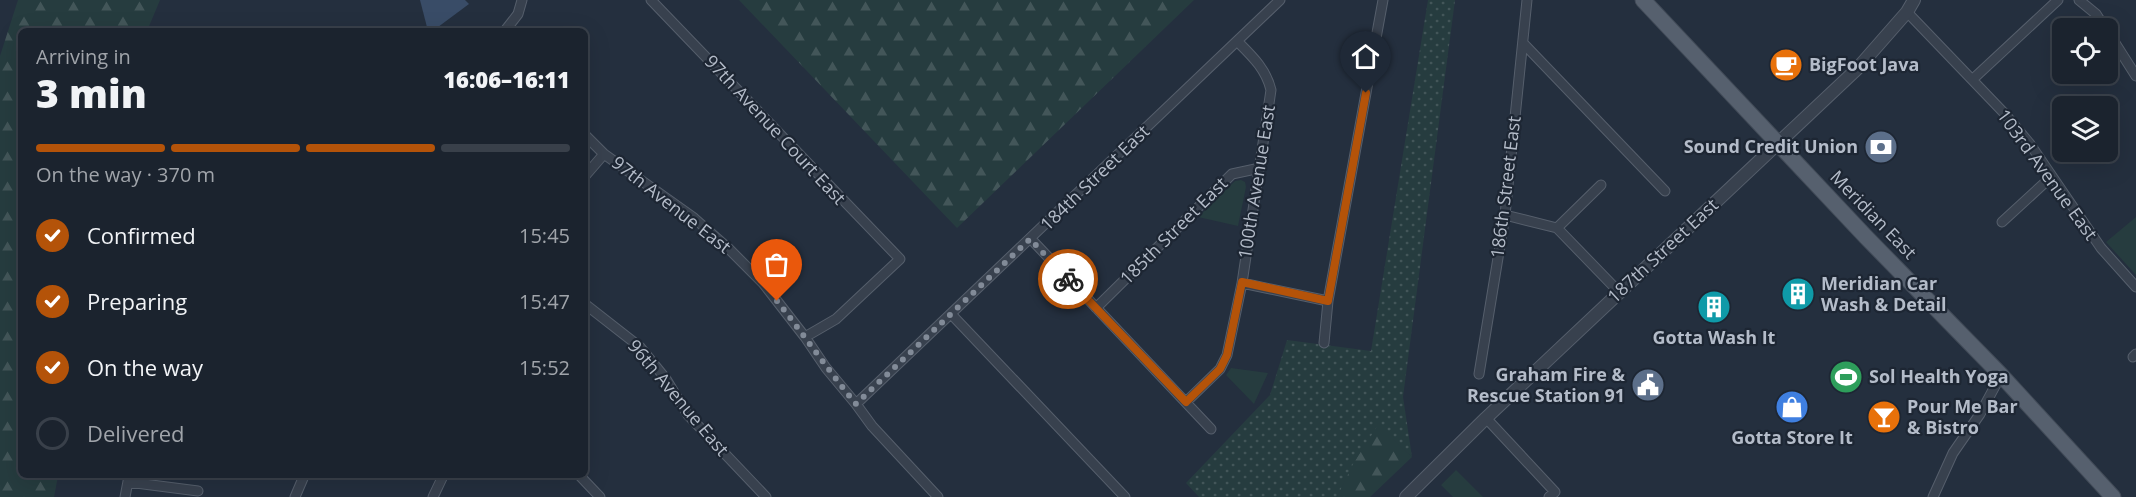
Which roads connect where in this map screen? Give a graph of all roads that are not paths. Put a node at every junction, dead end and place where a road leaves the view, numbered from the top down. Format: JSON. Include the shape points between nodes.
{"nodes":[{"id":1,"x":522,"y":0,"type":"edge"},
{"id":2,"x":651,"y":0,"type":"edge"},
{"id":3,"x":1280,"y":0,"type":"edge"},
{"id":4,"x":1383,"y":0,"type":"edge"},
{"id":5,"x":1527,"y":0,"type":"edge"},
{"id":6,"x":1643,"y":0,"type":"edge"},
{"id":7,"x":1914,"y":0,"type":"edge"},
{"id":8,"x":2058,"y":0,"type":"edge"},
{"id":9,"x":2079,"y":0,"type":"edge"},
{"id":10,"x":1907,"y":12,"type":"junction"},
{"id":11,"x":2097,"y":18,"type":"edge"},
{"id":12,"x":507,"y":28,"type":"edge"},
{"id":13,"x":1237,"y":41,"type":"junction"},
{"id":14,"x":1523,"y":43,"type":"junction"},
{"id":15,"x":2118,"y":48,"type":"edge"},
{"id":16,"x":2136,"y":76,"type":"edge"},
{"id":17,"x":1973,"y":79,"type":"junction"},
{"id":18,"x":588,"y":138,"type":"edge"},
{"id":19,"x":1778,"y":144,"type":"junction"},
{"id":20,"x":604,"y":154,"type":"junction"},
{"id":21,"x":1260,"y":168,"type":"junction"},
{"id":22,"x":588,"y":173,"type":"edge"},
{"id":23,"x":2051,"y":177,"type":"junction"},
{"id":24,"x":1601,"y":185,"type":"dead end"},
{"id":25,"x":1665,"y":191,"type":"dead end"},
{"id":26,"x":1505,"y":215,"type":"junction"},
{"id":27,"x":2002,"y":222,"type":"dead end"},
{"id":28,"x":1557,"y":228,"type":"junction"},
{"id":29,"x":1030,"y":239,"type":"junction"},
{"id":30,"x":1242,"y":282,"type":"junction"},
{"id":31,"x":2136,"y":287,"type":"edge"},
{"id":32,"x":1619,"y":292,"type":"junction"},
{"id":33,"x":1328,"y":301,"type":"junction"},
{"id":34,"x":588,"y":306,"type":"edge"},
{"id":35,"x":1096,"y":308,"type":"junction"},
{"id":36,"x":951,"y":315,"type":"junction"},
{"id":37,"x":806,"y":337,"type":"junction"},
{"id":38,"x":1324,"y":343,"type":"dead end"},
{"id":39,"x":1479,"y":374,"type":"dead end"},
{"id":40,"x":2001,"y":375,"type":"junction"},
{"id":41,"x":1186,"y":402,"type":"junction"},
{"id":42,"x":856,"y":404,"type":"junction"},
{"id":43,"x":1486,"y":418,"type":"junction"},
{"id":44,"x":1211,"y":429,"type":"dead end"},
{"id":45,"x":303,"y":478,"type":"edge"},
{"id":46,"x":443,"y":478,"type":"edge"},
{"id":47,"x":582,"y":478,"type":"edge"},
{"id":48,"x":128,"y":479,"type":"edge"},
{"id":49,"x":198,"y":491,"type":"dead end"},
{"id":50,"x":1552,"y":494,"type":"edge"},
{"id":51,"x":125,"y":497,"type":"edge"},
{"id":52,"x":295,"y":497,"type":"edge"},
{"id":53,"x":433,"y":497,"type":"edge"},
{"id":54,"x":600,"y":497,"type":"edge"},
{"id":55,"x":766,"y":497,"type":"edge"},
{"id":56,"x":938,"y":497,"type":"edge"},
{"id":57,"x":1125,"y":497,"type":"edge"},
{"id":58,"x":1406,"y":497,"type":"edge"},
{"id":59,"x":1933,"y":497,"type":"edge"},
{"id":60,"x":2113,"y":497,"type":"edge"}],
"edges":[{"from":1,"to":12,"type":"street","via":[[518,14]]},
{"from":2,"to":37,"type":"street","name":"97th Avenue Court East","via":[[900,259],[836,319]]},
{"from":3,"to":13,"type":"street","name":"184th Street East"},
{"from":4,"to":33,"type":"street"},
{"from":5,"to":14,"type":"street","name":"186th Street East"},
{"from":6,"to":19,"type":"main road","name":"Meridian East"},
{"from":7,"to":10,"type":"street","name":"187th Street East"},
{"from":8,"to":17,"type":"street"},
{"from":9,"to":11,"type":"street"},
{"from":10,"to":17,"type":"street","name":"103rd Avenue East"},
{"from":10,"to":19,"type":"street","name":"187th Street East","via":[[1857,69]]},
{"from":13,"to":21,"type":"street","name":"100th Avenue East","via":[[1262,67],[1271,90]]},
{"from":13,"to":29,"type":"street","name":"184th Street East"},
{"from":14,"to":25,"type":"street"},
{"from":14,"to":26,"type":"street","name":"186th Street East"},
{"from":15,"to":16,"type":"street"},
{"from":17,"to":23,"type":"street","name":"103rd Avenue East","via":[[2030,144]]},
{"from":18,"to":20,"type":"street","name":"97th Avenue East"},
{"from":19,"to":32,"type":"street","name":"187th Street East"},
{"from":19,"to":40,"type":"main road","name":"Meridian East"},
{"from":20,"to":22,"type":"street"},
{"from":20,"to":37,"type":"street","name":"97th Avenue East","via":[[694,218],[728,248]]},
{"from":21,"to":30,"type":"street","name":"100th Avenue East"},
{"from":21,"to":35,"type":"street","name":"185th Street East","via":[[1232,174]]},
{"from":23,"to":27,"type":"street"},
{"from":23,"to":31,"type":"street","name":"103rd Avenue East","via":[[2101,248]]},
{"from":24,"to":28,"type":"street"},
{"from":26,"to":28,"type":"street"},
{"from":26,"to":39,"type":"street","name":"186th Street East"},
{"from":28,"to":32,"type":"street"},
{"from":29,"to":35,"type":"street"},
{"from":29,"to":36,"type":"street","name":"184th Street East"},
{"from":30,"to":33,"type":"street"},
{"from":30,"to":41,"type":"street","name":"100th Avenue East","via":[[1230,345],[1220,369]]},
{"from":32,"to":43,"type":"street","name":"187th Street East"},
{"from":33,"to":38,"type":"street"},
{"from":34,"to":55,"type":"street","name":"96th Avenue East","via":[[640,348],[666,379],[688,415]]},
{"from":35,"to":41,"type":"street"},
{"from":36,"to":42,"type":"street","name":"184th Street East"},
{"from":36,"to":57,"type":"street"},
{"from":37,"to":42,"type":"street","name":"97th Avenue East"},
{"from":40,"to":59,"type":"street","via":[[1953,453]]},
{"from":40,"to":60,"type":"main road","name":"Meridian East"},
{"from":41,"to":44,"type":"street"},
{"from":42,"to":56,"type":"street","name":"97th Avenue East"},
{"from":43,"to":50,"type":"street"},
{"from":43,"to":58,"type":"street","name":"187th Street East"},
{"from":45,"to":52,"type":"street"},
{"from":46,"to":53,"type":"street"},
{"from":47,"to":54,"type":"street"},
{"from":48,"to":49,"type":"street"},
{"from":48,"to":51,"type":"street"}]}
